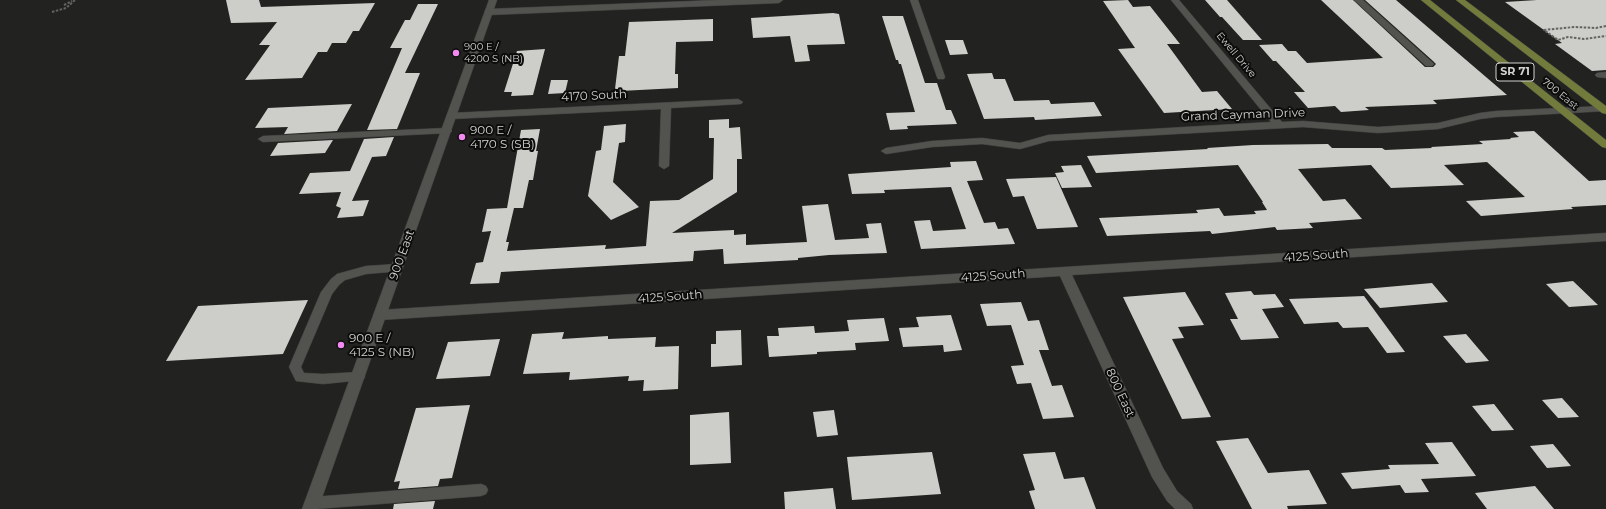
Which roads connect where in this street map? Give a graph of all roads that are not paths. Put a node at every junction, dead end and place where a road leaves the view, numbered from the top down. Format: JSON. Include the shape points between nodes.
{"nodes":[{"id":1,"x":493,"y":0,"type":"edge"},
{"id":2,"x":779,"y":0,"type":"edge"},
{"id":3,"x":914,"y":0,"type":"edge"},
{"id":4,"x":1175,"y":0,"type":"edge"},
{"id":5,"x":1358,"y":0,"type":"edge"},
{"id":6,"x":1425,"y":0,"type":"edge"},
{"id":7,"x":1460,"y":0,"type":"edge"},
{"id":8,"x":752,"y":1,"type":"edge"},
{"id":9,"x":488,"y":12,"type":"junction"},
{"id":10,"x":1429,"y":64,"type":"dead end"},
{"id":11,"x":942,"y":77,"type":"dead end"},
{"id":12,"x":738,"y":102,"type":"dead end"},
{"id":13,"x":666,"y":106,"type":"junction"},
{"id":14,"x":1604,"y":110,"type":"edge"},
{"id":15,"x":1563,"y":111,"type":"junction"},
{"id":16,"x":451,"y":116,"type":"junction"},
{"id":17,"x":1279,"y":125,"type":"junction"},
{"id":18,"x":447,"y":131,"type":"junction"},
{"id":19,"x":263,"y":139,"type":"dead end"},
{"id":20,"x":1606,"y":145,"type":"edge"},
{"id":21,"x":886,"y":151,"type":"dead end"},
{"id":22,"x":664,"y":166,"type":"dead end"},
{"id":23,"x":1606,"y":238,"type":"edge"},
{"id":24,"x":397,"y":268,"type":"junction"},
{"id":25,"x":1064,"y":272,"type":"junction"},
{"id":26,"x":380,"y":315,"type":"junction"},
{"id":27,"x":359,"y":377,"type":"junction"},
{"id":28,"x":481,"y":490,"type":"dead end"},
{"id":29,"x":311,"y":506,"type":"edge"},
{"id":30,"x":1185,"y":509,"type":"edge"}],
"edges":[{"from":1,"to":9,"type":"street","name":"900 East"},
{"from":2,"to":8,"type":"street"},
{"from":3,"to":11,"type":"lane"},
{"from":4,"to":17,"type":"street","name":"Ewell Drive"},
{"from":5,"to":10,"type":"street"},
{"from":6,"to":15,"type":"main road","name":"700 East","number":"SR 71"},
{"from":7,"to":14,"type":"main road","name":"700 East","number":"SR 71"},
{"from":8,"to":9,"type":"street"},
{"from":9,"to":16,"type":"street","name":"900 East"},
{"from":12,"to":13,"type":"street","name":"4170 South"},
{"from":13,"to":16,"type":"street","name":"4170 South"},
{"from":13,"to":22,"type":"street"},
{"from":14,"to":15,"type":"street","name":"Grand Cayman Drive"},
{"from":15,"to":17,"type":"street","name":"Grand Cayman Drive","via":[[1496,114],[1438,126],[1378,130],[1303,124]]},
{"from":15,"to":20,"type":"main road","name":"700 East","number":"SR 71"},
{"from":16,"to":18,"type":"street","name":"900 East"},
{"from":17,"to":21,"type":"street","name":"Grand Cayman Drive","via":[[1048,138],[1020,146],[982,141],[932,144]]},
{"from":18,"to":19,"type":"lane"},
{"from":18,"to":24,"type":"street","name":"900 East"},
{"from":23,"to":25,"type":"street","name":"4125 South"},
{"from":24,"to":26,"type":"street","name":"900 East"},
{"from":24,"to":27,"type":"lane","via":[[366,270],[341,277],[335,282],[327,292],[295,367],[300,378]]},
{"from":25,"to":26,"type":"street","name":"4125 South"},
{"from":25,"to":30,"type":"street","name":"800 East","via":[[1157,472],[1172,496]]},
{"from":26,"to":27,"type":"street","name":"900 East"},
{"from":27,"to":29,"type":"street","name":"900 East"},
{"from":28,"to":29,"type":"lane"}]}
